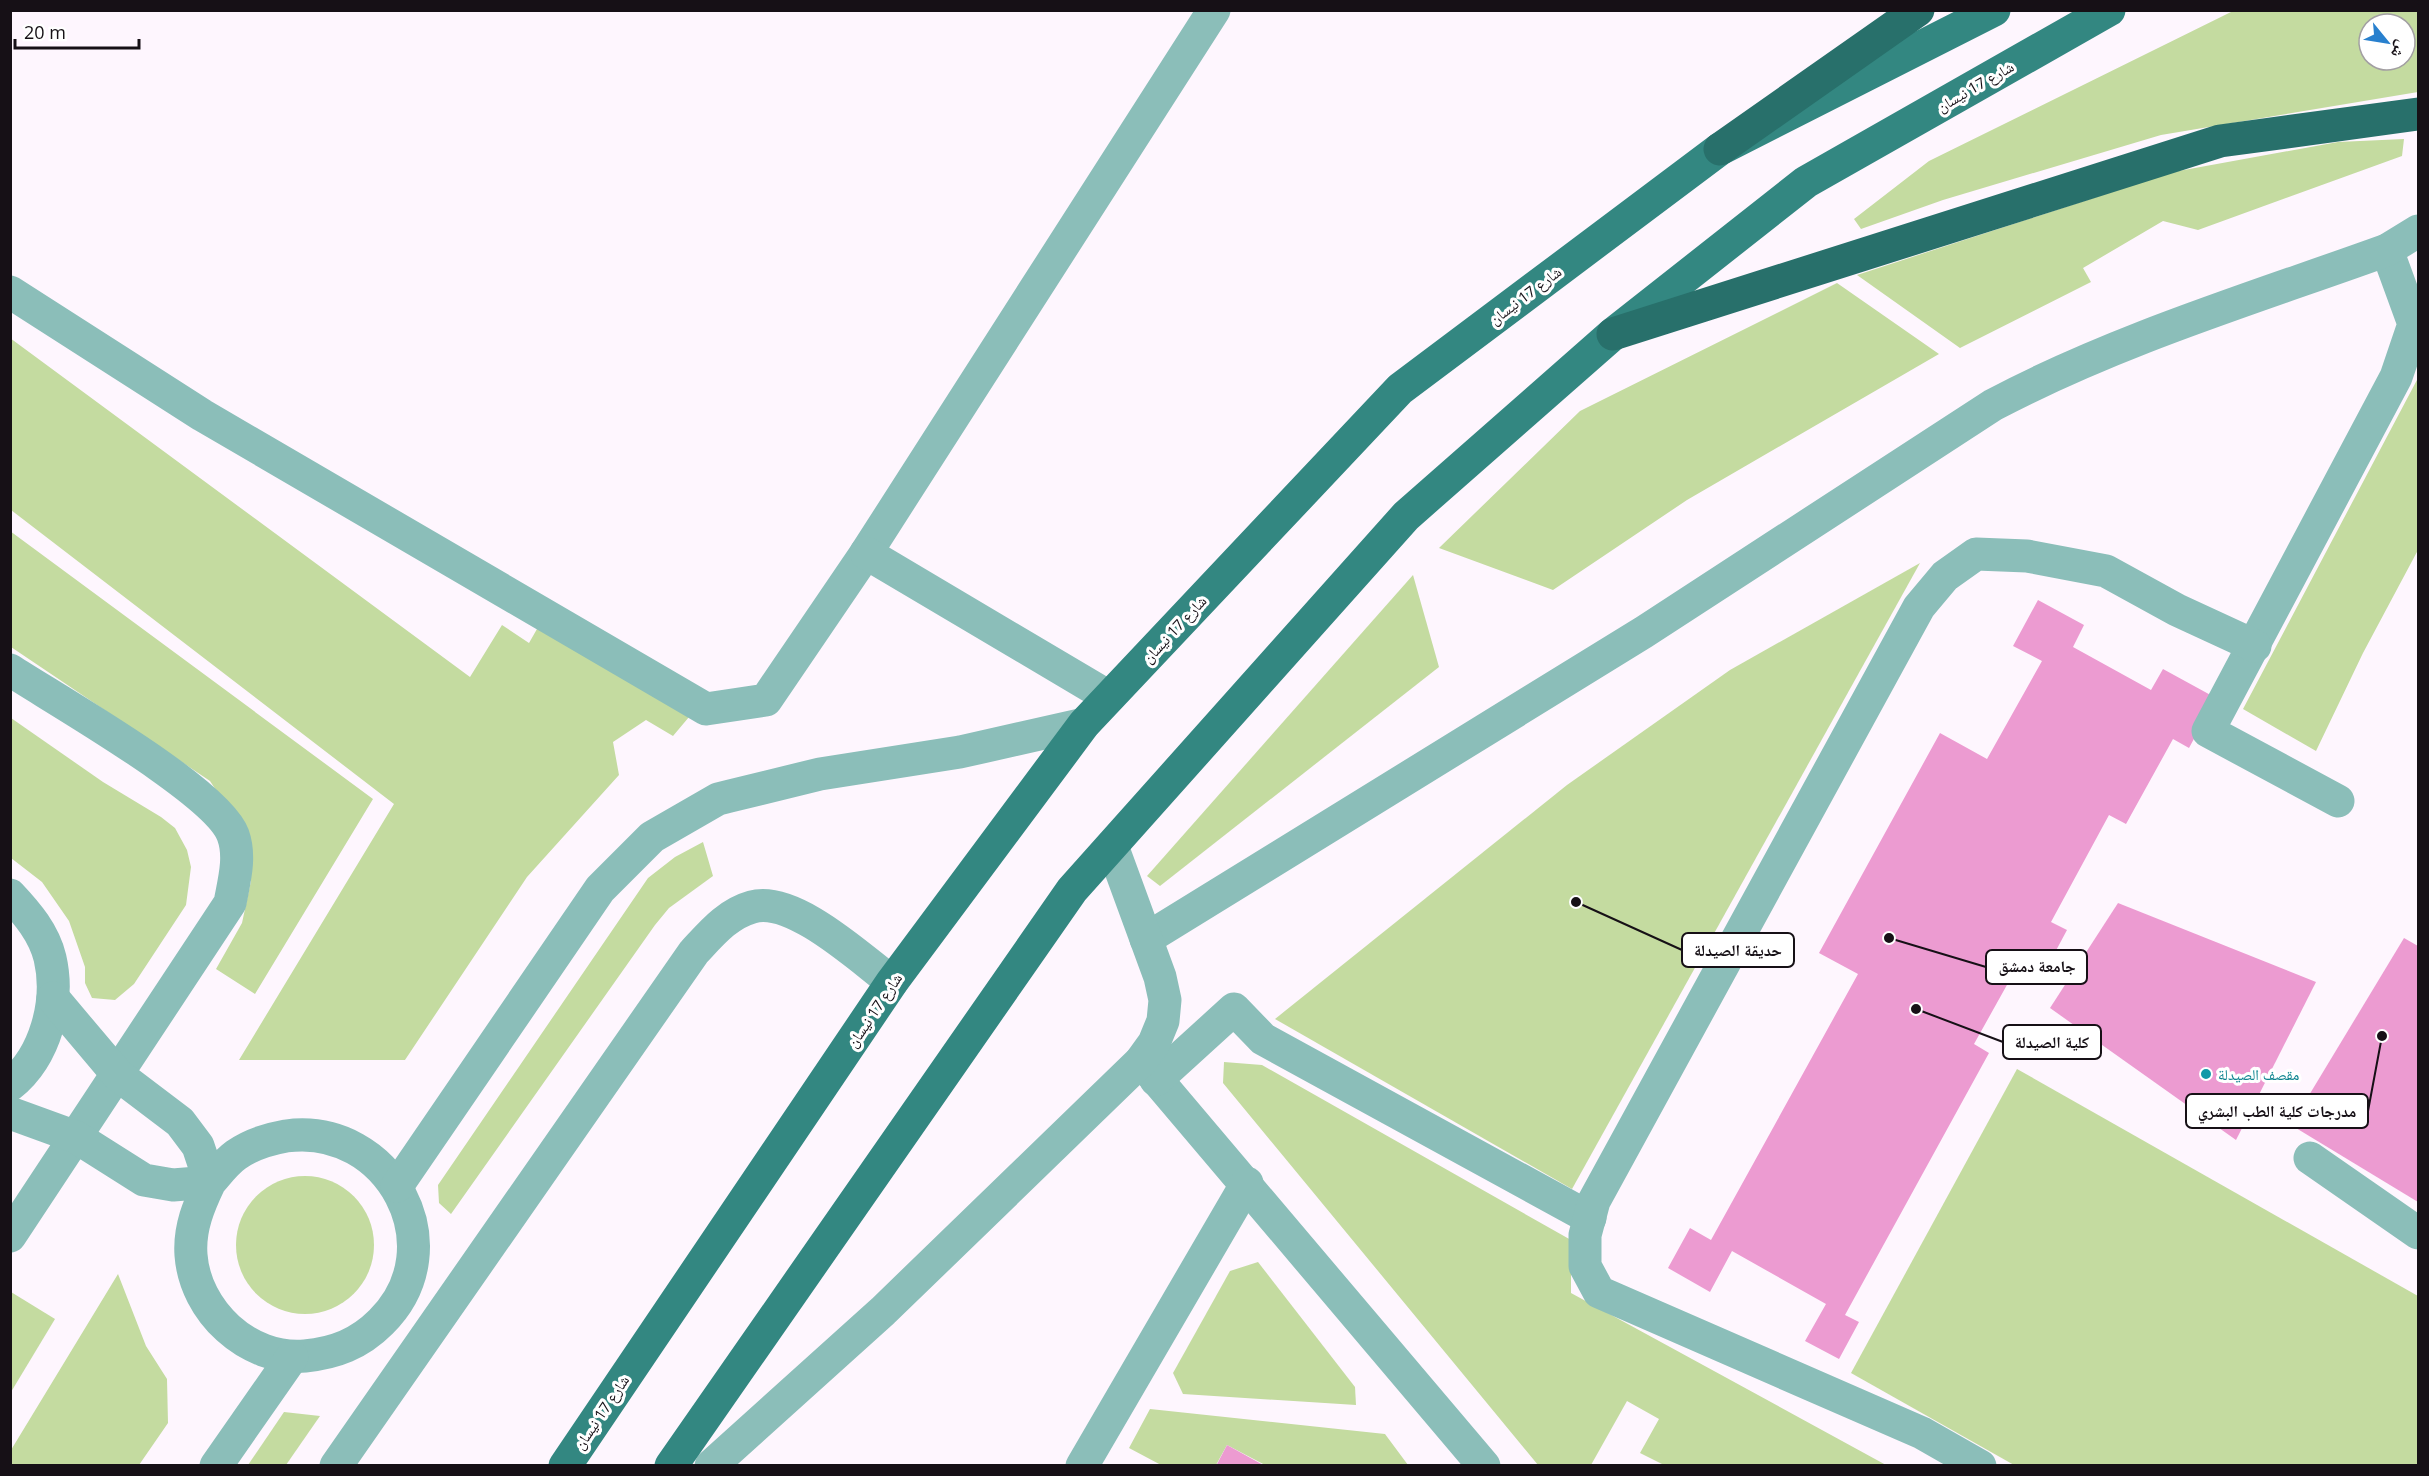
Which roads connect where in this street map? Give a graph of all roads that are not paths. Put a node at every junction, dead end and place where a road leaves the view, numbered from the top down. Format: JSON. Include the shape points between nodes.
{"nodes":[{"id":1,"x":1214,"y":10,"type":"edge"},
{"id":2,"x":1918,"y":10,"type":"edge"},
{"id":3,"x":1994,"y":10,"type":"edge"},
{"id":4,"x":2109,"y":10,"type":"edge"},
{"id":5,"x":2418,"y":114,"type":"edge"},
{"id":6,"x":1720,"y":149,"type":"junction"},
{"id":7,"x":2418,"y":231,"type":"edge"},
{"id":8,"x":2387,"y":250,"type":"junction"},
{"id":9,"x":10,"y":292,"type":"edge"},
{"id":10,"x":1613,"y":334,"type":"junction"},
{"id":11,"x":866,"y":553,"type":"junction"},
{"id":12,"x":2255,"y":646,"type":"junction"},
{"id":13,"x":10,"y":670,"type":"edge"},
{"id":14,"x":1109,"y":697,"type":"junction"},
{"id":15,"x":1084,"y":724,"type":"junction"},
{"id":16,"x":2338,"y":801,"type":"dead end"},
{"id":17,"x":1112,"y":846,"type":"junction"},
{"id":18,"x":10,"y":896,"type":"edge"},
{"id":19,"x":1146,"y":939,"type":"junction"},
{"id":20,"x":892,"y":982,"type":"junction"},
{"id":21,"x":53,"y":999,"type":"junction"},
{"id":22,"x":1149,"y":1070,"type":"junction"},
{"id":23,"x":118,"y":1075,"type":"junction"},
{"id":24,"x":10,"y":1084,"type":"edge"},
{"id":25,"x":10,"y":1113,"type":"edge"},
{"id":26,"x":76,"y":1137,"type":"junction"},
{"id":27,"x":2310,"y":1158,"type":"dead end"},
{"id":28,"x":210,"y":1182,"type":"junction"},
{"id":29,"x":1247,"y":1183,"type":"junction"},
{"id":30,"x":397,"y":1186,"type":"junction"},
{"id":31,"x":1590,"y":1218,"type":"junction"},
{"id":32,"x":2418,"y":1233,"type":"edge"},
{"id":33,"x":10,"y":1236,"type":"edge"},
{"id":34,"x":392,"y":1311,"type":"junction"},
{"id":35,"x":427,"y":1335,"type":"junction"},
{"id":36,"x":292,"y":1357,"type":"junction"},
{"id":37,"x":216,"y":1466,"type":"edge"},
{"id":38,"x":336,"y":1466,"type":"edge"},
{"id":39,"x":565,"y":1466,"type":"edge"},
{"id":40,"x":671,"y":1466,"type":"edge"},
{"id":41,"x":711,"y":1466,"type":"edge"},
{"id":42,"x":1082,"y":1466,"type":"edge"},
{"id":43,"x":1484,"y":1466,"type":"edge"},
{"id":44,"x":1980,"y":1466,"type":"edge"}],
"edges":[{"from":1,"to":11,"type":"street"},
{"from":2,"to":6,"type":"highway"},
{"from":3,"to":6,"type":"main road","name":"شارع 17 نيسان"},
{"from":4,"to":10,"type":"main road","name":"شارع 17 نيسان","via":[[1806,182]]},
{"from":5,"to":10,"type":"highway","via":[[2220,141]]},
{"from":6,"to":14,"type":"main road","name":"شارع 17 نيسان","via":[[1401,389]]},
{"from":7,"to":8,"type":"street"},
{"from":8,"to":12,"type":"street","via":[[2414,324],[2396,377]]},
{"from":8,"to":19,"type":"street","via":[[2102,353],[1993,405],[1644,632]]},
{"from":9,"to":11,"type":"street","via":[[202,415],[706,709],[766,700]]},
{"from":10,"to":17,"type":"main road","name":"شارع 17 نيسان","via":[[1406,516]]},
{"from":11,"to":14,"type":"street"},
{"from":12,"to":16,"type":"street","via":[[2208,731]]},
{"from":12,"to":31,"type":"street","via":[[2176,610],[2106,571],[2027,556],[1976,554],[1945,576],[1914,618],[1594,1201]]},
{"from":13,"to":23,"type":"street","via":[[181,780],[212,806],[233,835],[237,869],[230,903]]},
{"from":14,"to":15,"type":"main road","name":"شارع 17 نيسان"},
{"from":15,"to":20,"type":"main road","name":"شارع 17 نيسان"},
{"from":15,"to":30,"type":"street","via":[[960,752],[820,774],[718,799],[652,837],[588,906]]},
{"from":17,"to":19,"type":"street"},
{"from":17,"to":40,"type":"main road","name":"شارع 17 نيسان","via":[[1072,890]]},
{"from":18,"to":21,"type":"street","via":[[32,918],[50,957]]},
{"from":19,"to":22,"type":"street","via":[[1165,1000]]},
{"from":20,"to":35,"type":"street","via":[[820,928],[789,910],[752,907],[722,922],[694,952]]},
{"from":20,"to":39,"type":"main road","name":"شارع 17 نيسان"},
{"from":21,"to":23,"type":"street"},
{"from":21,"to":24,"type":"street","via":[[43,1041],[20,1077]]},
{"from":22,"to":29,"type":"street"},
{"from":22,"to":31,"type":"street","via":[[1234,1009],[1263,1038]]},
{"from":22,"to":41,"type":"street"},
{"from":23,"to":26,"type":"street"},
{"from":23,"to":28,"type":"street","via":[[180,1122],[198,1146]]},
{"from":25,"to":26,"type":"street"},
{"from":26,"to":28,"type":"street","via":[[144,1180],[173,1185]]},
{"from":26,"to":33,"type":"street"},
{"from":27,"to":32,"type":"street"},
{"from":28,"to":30,"type":"street","via":[[236,1155],[269,1138],[306,1133],[350,1145],[374,1159]]},
{"from":28,"to":36,"type":"street","via":[[193,1226],[191,1255],[201,1293],[223,1325],[246,1342]]},
{"from":29,"to":42,"type":"street"},
{"from":29,"to":43,"type":"street"},
{"from":30,"to":34,"type":"street","via":[[410,1216],[414,1250],[408,1282]]},
{"from":31,"to":44,"type":"street","via":[[1585,1235],[1585,1266],[1599,1292],[1922,1433]]},
{"from":34,"to":35,"type":"street"},
{"from":34,"to":36,"type":"street","via":[[365,1338],[330,1354]]},
{"from":35,"to":38,"type":"street"},
{"from":36,"to":37,"type":"street"}]}
